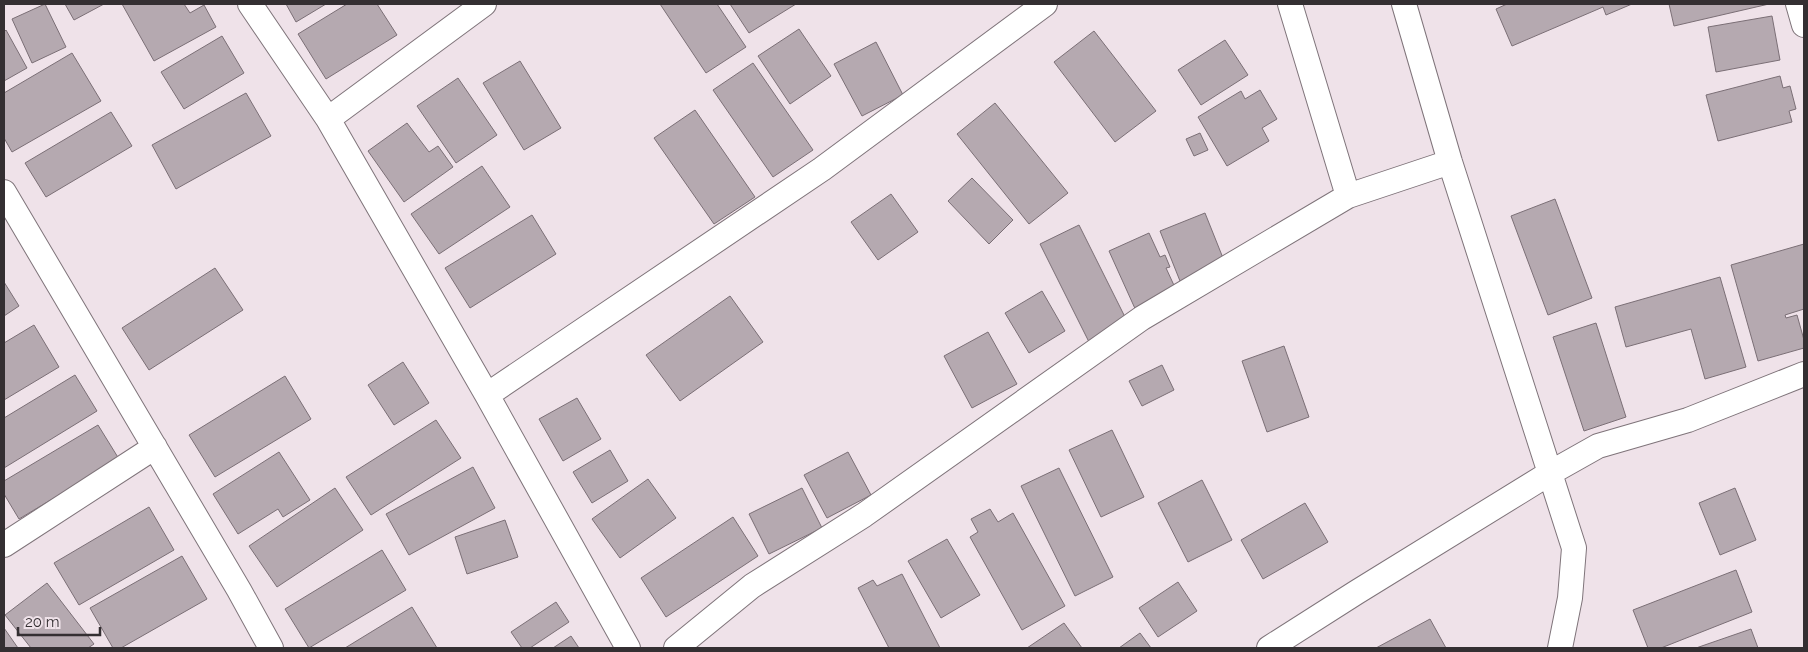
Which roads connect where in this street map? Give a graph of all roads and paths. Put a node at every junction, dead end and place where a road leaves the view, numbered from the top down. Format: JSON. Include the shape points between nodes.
{"nodes":[{"id":1,"x":250,"y":4,"type":"edge"},
{"id":2,"x":484,"y":4,"type":"edge"},
{"id":3,"x":1045,"y":4,"type":"edge"},
{"id":4,"x":1290,"y":4,"type":"edge"},
{"id":5,"x":1404,"y":4,"type":"edge"},
{"id":6,"x":1798,"y":4,"type":"edge"},
{"id":7,"x":1804,"y":25,"type":"edge"},
{"id":8,"x":328,"y":119,"type":"junction"},
{"id":9,"x":1450,"y":162,"type":"junction"},
{"id":10,"x":4,"y":194,"type":"edge"},
{"id":11,"x":1348,"y":196,"type":"junction"},
{"id":12,"x":1804,"y":374,"type":"edge"},
{"id":13,"x":487,"y":395,"type":"junction"},
{"id":14,"x":154,"y":447,"type":"junction"},
{"id":15,"x":1550,"y":473,"type":"junction"},
{"id":16,"x":4,"y":545,"type":"edge"},
{"id":17,"x":271,"y":648,"type":"edge"},
{"id":18,"x":628,"y":648,"type":"edge"},
{"id":19,"x":676,"y":648,"type":"edge"},
{"id":20,"x":1269,"y":648,"type":"edge"},
{"id":21,"x":1560,"y":648,"type":"edge"}],
"edges":[{"from":1,"to":8,"type":"street"},
{"from":2,"to":8,"type":"street"},
{"from":3,"to":13,"type":"street","via":[[822,169]]},
{"from":4,"to":11,"type":"street"},
{"from":5,"to":9,"type":"street"},
{"from":6,"to":7,"type":"street"},
{"from":8,"to":13,"type":"street"},
{"from":9,"to":11,"type":"street"},
{"from":9,"to":15,"type":"street"},
{"from":10,"to":14,"type":"street"},
{"from":11,"to":19,"type":"street","via":[[1142,318],[864,515],[752,586]]},
{"from":12,"to":15,"type":"street","via":[[1688,420],[1598,446]]},
{"from":13,"to":18,"type":"street"},
{"from":14,"to":16,"type":"street"},
{"from":14,"to":17,"type":"street"},
{"from":15,"to":20,"type":"street"},
{"from":15,"to":21,"type":"street","via":[[1574,548],[1570,598]]}]}
